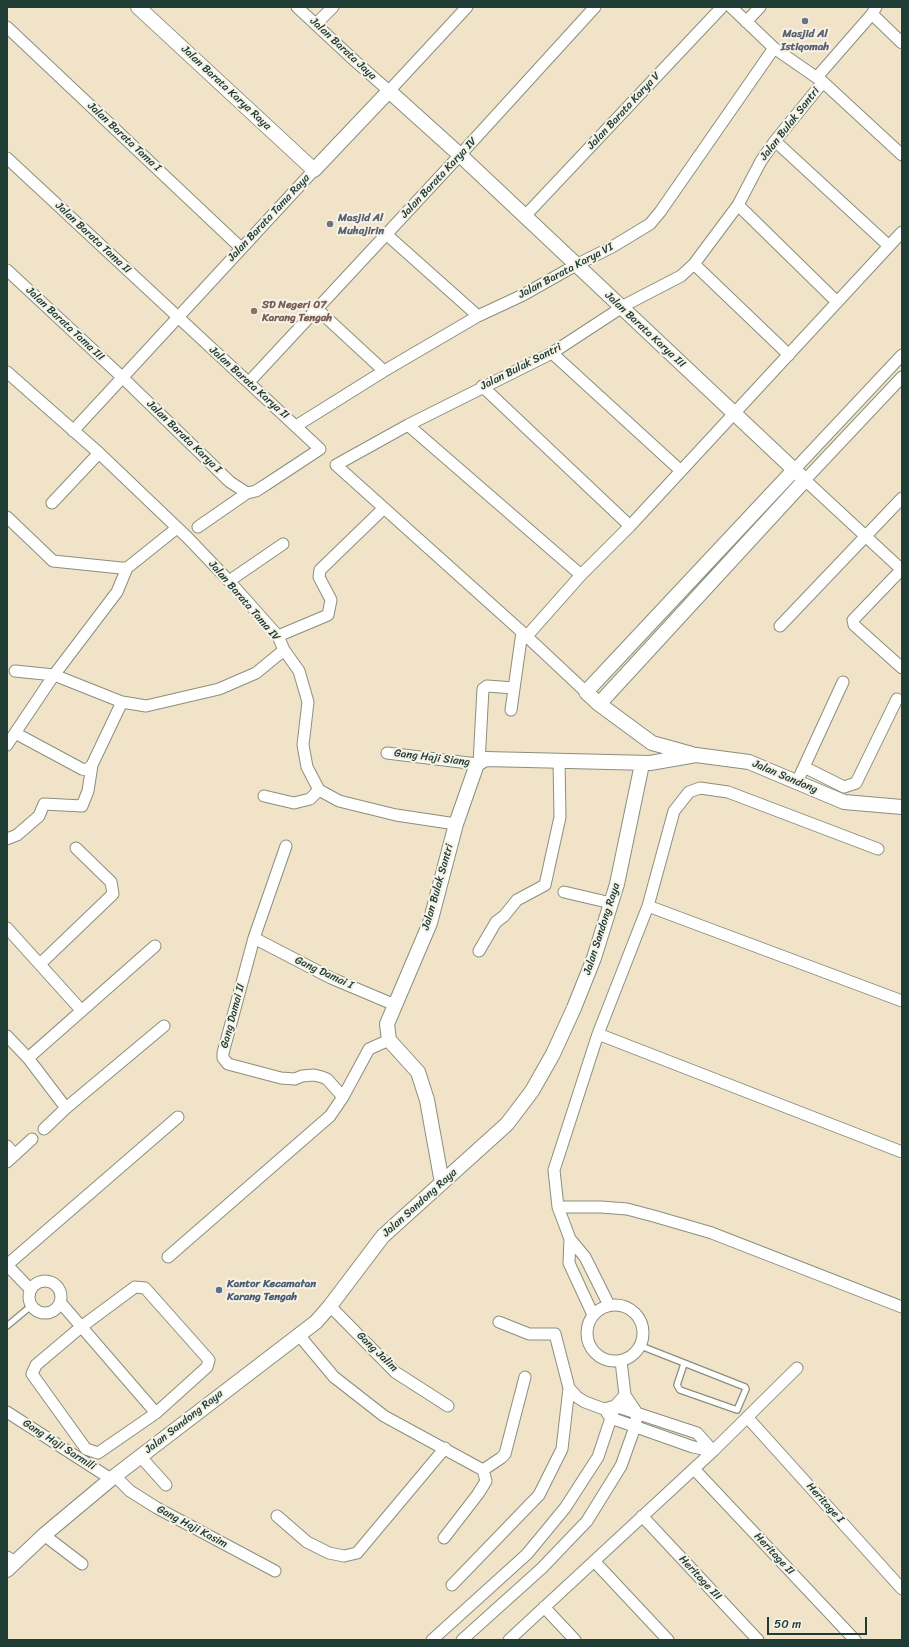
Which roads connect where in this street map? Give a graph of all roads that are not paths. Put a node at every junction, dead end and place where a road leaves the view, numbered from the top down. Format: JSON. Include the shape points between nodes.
{"nodes":[{"id":1,"x":138,"y":7,"type":"edge"},
{"id":2,"x":297,"y":7,"type":"edge"},
{"id":3,"x":333,"y":7,"type":"edge"},
{"id":4,"x":467,"y":7,"type":"edge"},
{"id":5,"x":595,"y":7,"type":"edge"},
{"id":6,"x":722,"y":7,"type":"edge"},
{"id":7,"x":731,"y":7,"type":"edge"},
{"id":8,"x":760,"y":7,"type":"edge"},
{"id":9,"x":874,"y":10,"type":"edge"},
{"id":10,"x":746,"y":22,"type":"junction"},
{"id":11,"x":316,"y":24,"type":"junction"},
{"id":12,"x":7,"y":27,"type":"edge"},
{"id":13,"x":902,"y":43,"type":"edge"},
{"id":14,"x":774,"y":48,"type":"junction"},
{"id":15,"x":820,"y":79,"type":"junction"},
{"id":16,"x":389,"y":91,"type":"junction"},
{"id":17,"x":775,"y":141,"type":"junction"},
{"id":18,"x":902,"y":154,"type":"edge"},
{"id":19,"x":460,"y":155,"type":"junction"},
{"id":20,"x":7,"y":158,"type":"edge"},
{"id":21,"x":314,"y":170,"type":"junction"},
{"id":22,"x":738,"y":205,"type":"junction"},
{"id":23,"x":525,"y":216,"type":"junction"},
{"id":24,"x":902,"y":232,"type":"edge"},
{"id":25,"x":386,"y":234,"type":"junction"},
{"id":26,"x":889,"y":246,"type":"junction"},
{"id":27,"x":241,"y":248,"type":"junction"},
{"id":28,"x":576,"y":264,"type":"junction"},
{"id":29,"x":694,"y":264,"type":"junction"},
{"id":30,"x":7,"y":270,"type":"edge"},
{"id":31,"x":837,"y":302,"type":"junction"},
{"id":32,"x":317,"y":308,"type":"junction"},
{"id":33,"x":621,"y":308,"type":"junction"},
{"id":34,"x":478,"y":316,"type":"junction"},
{"id":35,"x":178,"y":318,"type":"junction"},
{"id":36,"x":552,"y":353,"type":"junction"},
{"id":37,"x":789,"y":355,"type":"junction"},
{"id":38,"x":902,"y":355,"type":"edge"},
{"id":39,"x":384,"y":371,"type":"junction"},
{"id":40,"x":7,"y":372,"type":"edge"},
{"id":41,"x":902,"y":377,"type":"edge"},
{"id":42,"x":123,"y":378,"type":"junction"},
{"id":43,"x":249,"y":382,"type":"junction"},
{"id":44,"x":482,"y":386,"type":"junction"},
{"id":45,"x":734,"y":414,"type":"junction"},
{"id":46,"x":408,"y":425,"type":"junction"},
{"id":47,"x":296,"y":426,"type":"junction"},
{"id":48,"x":73,"y":431,"type":"junction"},
{"id":49,"x":99,"y":453,"type":"junction"},
{"id":50,"x":794,"y":470,"type":"junction"},
{"id":51,"x":681,"y":471,"type":"junction"},
{"id":52,"x":805,"y":480,"type":"junction"},
{"id":53,"x":248,"y":493,"type":"junction"},
{"id":54,"x":902,"y":498,"type":"edge"},
{"id":55,"x":52,"y":502,"type":"dead end"},
{"id":56,"x":384,"y":508,"type":"junction"},
{"id":57,"x":7,"y":518,"type":"edge"},
{"id":58,"x":630,"y":526,"type":"junction"},
{"id":59,"x":198,"y":527,"type":"dead end"},
{"id":60,"x":177,"y":528,"type":"junction"},
{"id":61,"x":866,"y":536,"type":"junction"},
{"id":62,"x":283,"y":544,"type":"dead end"},
{"id":63,"x":127,"y":568,"type":"junction"},
{"id":64,"x":902,"y":570,"type":"edge"},
{"id":65,"x":582,"y":576,"type":"junction"},
{"id":66,"x":230,"y":581,"type":"junction"},
{"id":67,"x":780,"y":626,"type":"dead end"},
{"id":68,"x":524,"y":635,"type":"junction"},
{"id":69,"x":278,"y":636,"type":"junction"},
{"id":70,"x":284,"y":650,"type":"junction"},
{"id":71,"x":902,"y":668,"type":"edge"},
{"id":72,"x":15,"y":671,"type":"dead end"},
{"id":73,"x":54,"y":675,"type":"junction"},
{"id":74,"x":843,"y":682,"type":"dead end"},
{"id":75,"x":514,"y":688,"type":"junction"},
{"id":76,"x":586,"y":692,"type":"junction"},
{"id":77,"x":897,"y":698,"type":"dead end"},
{"id":78,"x":122,"y":702,"type":"junction"},
{"id":79,"x":599,"y":704,"type":"junction"},
{"id":80,"x":511,"y":710,"type":"dead end"},
{"id":81,"x":15,"y":734,"type":"junction"},
{"id":82,"x":7,"y":745,"type":"edge"},
{"id":83,"x":387,"y":753,"type":"dead end"},
{"id":84,"x":696,"y":756,"type":"junction"},
{"id":85,"x":559,"y":760,"type":"junction"},
{"id":86,"x":478,"y":763,"type":"junction"},
{"id":87,"x":642,"y":764,"type":"junction"},
{"id":88,"x":92,"y":765,"type":"junction"},
{"id":89,"x":804,"y":766,"type":"junction"},
{"id":90,"x":797,"y":782,"type":"junction"},
{"id":91,"x":319,"y":790,"type":"junction"},
{"id":92,"x":264,"y":796,"type":"dead end"},
{"id":93,"x":902,"y":807,"type":"edge"},
{"id":94,"x":456,"y":824,"type":"junction"},
{"id":95,"x":7,"y":839,"type":"edge"},
{"id":96,"x":286,"y":846,"type":"dead end"},
{"id":97,"x":76,"y":848,"type":"dead end"},
{"id":98,"x":878,"y":849,"type":"dead end"},
{"id":99,"x":564,"y":892,"type":"dead end"},
{"id":100,"x":612,"y":903,"type":"junction"},
{"id":101,"x":648,"y":906,"type":"junction"},
{"id":102,"x":7,"y":928,"type":"edge"},
{"id":103,"x":254,"y":938,"type":"junction"},
{"id":104,"x":155,"y":946,"type":"dead end"},
{"id":105,"x":479,"y":951,"type":"dead end"},
{"id":106,"x":40,"y":964,"type":"junction"},
{"id":107,"x":902,"y":1001,"type":"edge"},
{"id":108,"x":395,"y":1005,"type":"junction"},
{"id":109,"x":81,"y":1010,"type":"junction"},
{"id":110,"x":164,"y":1026,"type":"dead end"},
{"id":111,"x":598,"y":1034,"type":"junction"},
{"id":112,"x":7,"y":1036,"type":"edge"},
{"id":113,"x":389,"y":1040,"type":"junction"},
{"id":114,"x":28,"y":1058,"type":"junction"},
{"id":115,"x":343,"y":1097,"type":"junction"},
{"id":116,"x":66,"y":1108,"type":"junction"},
{"id":117,"x":178,"y":1116,"type":"dead end"},
{"id":118,"x":44,"y":1129,"type":"dead end"},
{"id":119,"x":32,"y":1139,"type":"dead end"},
{"id":120,"x":7,"y":1146,"type":"edge"},
{"id":121,"x":902,"y":1152,"type":"edge"},
{"id":122,"x":11,"y":1158,"type":"edge"},
{"id":123,"x":442,"y":1183,"type":"junction"},
{"id":124,"x":558,"y":1207,"type":"junction"},
{"id":125,"x":570,"y":1239,"type":"junction"},
{"id":126,"x":168,"y":1257,"type":"dead end"},
{"id":127,"x":7,"y":1265,"type":"edge"},
{"id":128,"x":30,"y":1289,"type":"junction"},
{"id":129,"x":60,"y":1302,"type":"junction"},
{"id":130,"x":609,"y":1305,"type":"junction"},
{"id":131,"x":32,"y":1306,"type":"junction"},
{"id":132,"x":330,"y":1306,"type":"junction"},
{"id":133,"x":902,"y":1307,"type":"edge"},
{"id":134,"x":593,"y":1315,"type":"junction"},
{"id":135,"x":499,"y":1322,"type":"dead end"},
{"id":136,"x":7,"y":1326,"type":"edge"},
{"id":137,"x":81,"y":1327,"type":"junction"},
{"id":138,"x":298,"y":1334,"type":"junction"},
{"id":139,"x":641,"y":1346,"type":"junction"},
{"id":140,"x":621,"y":1361,"type":"junction"},
{"id":141,"x":684,"y":1364,"type":"junction"},
{"id":142,"x":797,"y":1368,"type":"dead end"},
{"id":143,"x":525,"y":1377,"type":"dead end"},
{"id":144,"x":569,"y":1388,"type":"junction"},
{"id":145,"x":625,"y":1395,"type":"junction"},
{"id":146,"x":448,"y":1406,"type":"dead end"},
{"id":147,"x":610,"y":1411,"type":"junction"},
{"id":148,"x":7,"y":1412,"type":"edge"},
{"id":149,"x":156,"y":1413,"type":"junction"},
{"id":150,"x":637,"y":1413,"type":"junction"},
{"id":151,"x":747,"y":1417,"type":"junction"},
{"id":152,"x":635,"y":1426,"type":"junction"},
{"id":153,"x":445,"y":1448,"type":"junction"},
{"id":154,"x":713,"y":1451,"type":"junction"},
{"id":155,"x":140,"y":1456,"type":"junction"},
{"id":156,"x":694,"y":1469,"type":"junction"},
{"id":157,"x":483,"y":1470,"type":"junction"},
{"id":158,"x":113,"y":1477,"type":"junction"},
{"id":159,"x":166,"y":1485,"type":"dead end"},
{"id":160,"x":277,"y":1516,"type":"dead end"},
{"id":161,"x":642,"y":1516,"type":"junction"},
{"id":162,"x":44,"y":1535,"type":"junction"},
{"id":163,"x":444,"y":1538,"type":"dead end"},
{"id":164,"x":594,"y":1561,"type":"junction"},
{"id":165,"x":10,"y":1563,"type":"edge"},
{"id":166,"x":82,"y":1564,"type":"dead end"},
{"id":167,"x":275,"y":1572,"type":"dead end"},
{"id":168,"x":452,"y":1585,"type":"dead end"},
{"id":169,"x":902,"y":1589,"type":"edge"},
{"id":170,"x":544,"y":1608,"type":"junction"},
{"id":171,"x":432,"y":1640,"type":"edge"},
{"id":172,"x":462,"y":1640,"type":"edge"},
{"id":173,"x":509,"y":1640,"type":"edge"},
{"id":174,"x":575,"y":1640,"type":"edge"},
{"id":175,"x":668,"y":1640,"type":"edge"},
{"id":176,"x":758,"y":1640,"type":"edge"},
{"id":177,"x":855,"y":1640,"type":"edge"}],
"edges":[{"from":1,"to":21,"type":"street","name":"Jalan Barata Karya Raya"},
{"from":2,"to":11,"type":"street","name":"Jalan Barata Jaya"},
{"from":3,"to":11,"type":"street"},
{"from":4,"to":16,"type":"street","name":"Jalan Barata Tama Raya"},
{"from":5,"to":19,"type":"street","name":"Jalan Barata Karya IV"},
{"from":6,"to":23,"type":"street","name":"Jalan Barata Karya V"},
{"from":7,"to":10,"type":"street"},
{"from":8,"to":10,"type":"street"},
{"from":9,"to":13,"type":"street"},
{"from":9,"to":15,"type":"street","name":"Jalan Bulak Santri"},
{"from":10,"to":14,"type":"street"},
{"from":11,"to":16,"type":"street","name":"Jalan Barata Jaya"},
{"from":12,"to":27,"type":"street","name":"Jalan Barata Tama I"},
{"from":14,"to":15,"type":"street"},
{"from":14,"to":28,"type":"street","name":"Jalan Barata Karya VI","via":[[650,224],[612,247]]},
{"from":15,"to":17,"type":"street","name":"Jalan Bulak Santri"},
{"from":15,"to":18,"type":"street"},
{"from":16,"to":19,"type":"street","name":"Jalan Barata Karya III"},
{"from":16,"to":21,"type":"street","name":"Jalan Barata Tama Raya"},
{"from":17,"to":22,"type":"street","name":"Jalan Bulak Santri","via":[[761,161]]},
{"from":17,"to":26,"type":"street"},
{"from":19,"to":23,"type":"street","name":"Jalan Barata Karya III"},
{"from":19,"to":25,"type":"street","name":"Jalan Barata Karya IV"},
{"from":20,"to":35,"type":"street","name":"Jalan Barata Tama II"},
{"from":21,"to":27,"type":"street","name":"Jalan Barata Tama Raya"},
{"from":22,"to":29,"type":"street","name":"Jalan Bulak Santri"},
{"from":22,"to":31,"type":"street"},
{"from":23,"to":28,"type":"street","name":"Jalan Barata Karya III"},
{"from":24,"to":26,"type":"street"},
{"from":25,"to":32,"type":"street","name":"Jalan Barata Karya IV"},
{"from":25,"to":34,"type":"street"},
{"from":26,"to":31,"type":"street"},
{"from":27,"to":35,"type":"street","name":"Jalan Barata Tama Raya"},
{"from":28,"to":33,"type":"street","name":"Jalan Barata Karya III"},
{"from":28,"to":34,"type":"street","name":"Jalan Barata Karya VI","via":[[523,295]]},
{"from":29,"to":33,"type":"street","name":"Jalan Bulak Santri","via":[[681,276]]},
{"from":29,"to":37,"type":"street"},
{"from":30,"to":42,"type":"street","name":"Jalan Barata Tama III"},
{"from":31,"to":37,"type":"street"},
{"from":32,"to":39,"type":"street"},
{"from":32,"to":43,"type":"street","name":"Jalan Barata Karya IV"},
{"from":33,"to":36,"type":"street","name":"Jalan Bulak Santri"},
{"from":33,"to":45,"type":"street","name":"Jalan Barata Karya III"},
{"from":34,"to":39,"type":"street","name":"Jalan Barata Karya VI"},
{"from":35,"to":42,"type":"street","name":"Jalan Barata Tama Raya"},
{"from":35,"to":43,"type":"street","name":"Jalan Barata Karya II"},
{"from":36,"to":44,"type":"street","name":"Jalan Bulak Santri"},
{"from":36,"to":51,"type":"street"},
{"from":37,"to":45,"type":"street"},
{"from":38,"to":50,"type":"street"},
{"from":39,"to":47,"type":"street","name":"Jalan Barata Karya VI"},
{"from":40,"to":48,"type":"street","name":"Jalan Barata Tama IV"},
{"from":41,"to":52,"type":"street"},
{"from":42,"to":48,"type":"street","name":"Jalan Barata Tama Raya"},
{"from":42,"to":53,"type":"street","name":"Jalan Barata Karya I","via":[[230,482]]},
{"from":43,"to":47,"type":"street","name":"Jalan Barata Karya II"},
{"from":44,"to":46,"type":"street","name":"Jalan Bulak Santri"},
{"from":44,"to":58,"type":"street"},
{"from":45,"to":50,"type":"street","name":"Jalan Barata Karya III"},
{"from":45,"to":51,"type":"street"},
{"from":46,"to":56,"type":"street","name":"Jalan Bulak Santri","via":[[336,466]]},
{"from":46,"to":65,"type":"street"},
{"from":47,"to":53,"type":"street","name":"Jalan Barata Karya II","via":[[320,449],[256,491]]},
{"from":48,"to":49,"type":"street","name":"Jalan Barata Tama IV"},
{"from":49,"to":55,"type":"street"},
{"from":49,"to":60,"type":"street","name":"Jalan Barata Tama IV"},
{"from":50,"to":52,"type":"street","name":"Jalan Barata Karya III"},
{"from":50,"to":76,"type":"street"},
{"from":51,"to":58,"type":"street"},
{"from":52,"to":61,"type":"street","name":"Jalan Barata Karya III"},
{"from":52,"to":79,"type":"street"},
{"from":53,"to":59,"type":"street"},
{"from":54,"to":61,"type":"street"},
{"from":56,"to":68,"type":"street"},
{"from":56,"to":69,"type":"street","via":[[320,570],[319,577],[331,600],[328,615]]},
{"from":57,"to":63,"type":"street","via":[[53,561]]},
{"from":58,"to":65,"type":"street"},
{"from":60,"to":63,"type":"street"},
{"from":60,"to":66,"type":"street","name":"Jalan Barata Tama IV"},
{"from":61,"to":64,"type":"street","name":"Jalan Barata Karya III"},
{"from":61,"to":67,"type":"street"},
{"from":62,"to":66,"type":"street"},
{"from":63,"to":73,"type":"street","via":[[117,592]]},
{"from":64,"to":71,"type":"street","via":[[854,620],[854,625]]},
{"from":65,"to":68,"type":"street"},
{"from":66,"to":69,"type":"street","name":"Jalan Barata Tama IV"},
{"from":68,"to":75,"type":"street"},
{"from":68,"to":76,"type":"street"},
{"from":69,"to":70,"type":"street","name":"Jalan Barata Tama IV"},
{"from":70,"to":78,"type":"street","via":[[256,673],[219,689],[146,706]]},
{"from":70,"to":91,"type":"street","name":"Jalan Barata Tama IV","via":[[299,671],[308,702],[304,745],[307,768]]},
{"from":72,"to":73,"type":"street"},
{"from":73,"to":78,"type":"street"},
{"from":73,"to":81,"type":"street"},
{"from":74,"to":89,"type":"street"},
{"from":75,"to":80,"type":"street"},
{"from":75,"to":86,"type":"street","via":[[487,686],[483,689]]},
{"from":76,"to":79,"type":"street"},
{"from":77,"to":89,"type":"street","via":[[856,784],[844,787]]},
{"from":78,"to":88,"type":"street"},
{"from":79,"to":84,"type":"street","via":[[652,743]]},
{"from":81,"to":82,"type":"street"},
{"from":81,"to":88,"type":"street","via":[[82,769],[87,770]]},
{"from":83,"to":86,"type":"street","name":"Gang Haji Siang"},
{"from":84,"to":87,"type":"street","name":"Jalan Sandong"},
{"from":84,"to":90,"type":"street","name":"Jalan Sandong","via":[[749,762]]},
{"from":85,"to":86,"type":"street","via":[[486,759]]},
{"from":85,"to":87,"type":"street"},
{"from":85,"to":105,"type":"street","via":[[560,817],[545,885],[517,900],[496,922]]},
{"from":86,"to":94,"type":"street","name":"Jalan Bulak Santri"},
{"from":87,"to":100,"type":"street","name":"Jalan Sandong Raya"},
{"from":88,"to":95,"type":"street","via":[[88,791],[82,806],[44,804],[38,816],[17,835]]},
{"from":89,"to":90,"type":"street"},
{"from":90,"to":93,"type":"street","name":"Jalan Sandong","via":[[844,802]]},
{"from":91,"to":92,"type":"street","via":[[310,799],[294,803]]},
{"from":91,"to":94,"type":"street","via":[[339,801],[396,815]]},
{"from":94,"to":108,"type":"street","name":"Jalan Bulak Santri","via":[[430,923]]},
{"from":96,"to":103,"type":"street"},
{"from":97,"to":106,"type":"street","via":[[111,882],[113,894]]},
{"from":98,"to":101,"type":"street","via":[[728,792],[700,788],[689,792],[674,811]]},
{"from":99,"to":100,"type":"street"},
{"from":100,"to":123,"type":"street","name":"Jalan Sandong Raya","via":[[574,1008],[553,1054],[535,1085],[507,1124]]},
{"from":101,"to":107,"type":"street"},
{"from":101,"to":111,"type":"street"},
{"from":102,"to":106,"type":"street"},
{"from":103,"to":108,"type":"street","name":"Gang Damai I","via":[[331,978]]},
{"from":103,"to":115,"type":"street","name":"Gang Damai II","via":[[223,1058],[228,1064],[282,1078],[322,1077]]},
{"from":104,"to":109,"type":"street"},
{"from":106,"to":109,"type":"street"},
{"from":108,"to":113,"type":"street","name":"Jalan Bulak Santri","via":[[387,1024]]},
{"from":109,"to":114,"type":"street"},
{"from":110,"to":116,"type":"street"},
{"from":111,"to":121,"type":"street"},
{"from":111,"to":124,"type":"street","via":[[554,1170]]},
{"from":112,"to":114,"type":"street"},
{"from":113,"to":115,"type":"street","via":[[369,1049]]},
{"from":113,"to":123,"type":"street","via":[[418,1072],[427,1100]]},
{"from":114,"to":116,"type":"street"},
{"from":115,"to":126,"type":"street","via":[[330,1116]]},
{"from":116,"to":118,"type":"street"},
{"from":117,"to":127,"type":"street"},
{"from":119,"to":122,"type":"street"},
{"from":120,"to":122,"type":"street"},
{"from":123,"to":132,"type":"street","name":"Jalan Sandong Raya","via":[[383,1236]]},
{"from":124,"to":125,"type":"street"},
{"from":124,"to":133,"type":"street","via":[[600,1206],[657,1217],[712,1233]]},
{"from":125,"to":130,"type":"street","via":[[585,1257]]},
{"from":125,"to":134,"type":"street","via":[[569,1263]]},
{"from":127,"to":128,"type":"street"},
{"from":128,"to":129,"type":"street","via":[[37,1282],[46,1280],[55,1284],[60,1292]]},
{"from":128,"to":131,"type":"street","via":[[29,1298]]},
{"from":129,"to":131,"type":"street","via":[[55,1309],[47,1313]]},
{"from":129,"to":137,"type":"street"},
{"from":130,"to":134,"type":"street","via":[[600,1308]]},
{"from":130,"to":139,"type":"street","via":[[622,1305],[634,1311],[642,1321],[644,1334]]},
{"from":131,"to":136,"type":"lane"},
{"from":132,"to":138,"type":"street","name":"Jalan Sandong Raya","via":[[316,1322]]},
{"from":132,"to":146,"type":"street","name":"Gang Jalim","via":[[395,1372]]},
{"from":134,"to":140,"type":"street","via":[[587,1327],[588,1341],[595,1353],[607,1360]]},
{"from":135,"to":144,"type":"street","via":[[529,1334],[555,1334]]},
{"from":137,"to":149,"type":"street"},
{"from":137,"to":149,"type":"street","via":[[36,1365],[32,1374],[86,1449],[98,1453]]},
{"from":137,"to":149,"type":"street","via":[[135,1287],[145,1288],[209,1360],[207,1367]]},
{"from":138,"to":153,"type":"street","via":[[334,1377],[384,1416]]},
{"from":138,"to":155,"type":"street","name":"Jalan Sandong Raya"},
{"from":139,"to":140,"type":"street","via":[[633,1356]]},
{"from":139,"to":141,"type":"lane"},
{"from":140,"to":145,"type":"street"},
{"from":141,"to":141,"type":"lane","via":[[745,1387],[737,1410],[680,1390],[677,1385]]},
{"from":142,"to":151,"type":"street"},
{"from":143,"to":157,"type":"street","via":[[505,1454]]},
{"from":144,"to":147,"type":"street","via":[[585,1402]]},
{"from":144,"to":168,"type":"street","via":[[562,1449],[539,1495]]},
{"from":145,"to":147,"type":"street"},
{"from":145,"to":150,"type":"street"},
{"from":147,"to":150,"type":"street"},
{"from":147,"to":152,"type":"street"},
{"from":147,"to":171,"type":"street","via":[[598,1457],[565,1508],[527,1554]]},
{"from":148,"to":158,"type":"street","name":"Gang Haji Sarmili"},
{"from":150,"to":152,"type":"street"},
{"from":150,"to":154,"type":"street","via":[[697,1432]]},
{"from":151,"to":154,"type":"street"},
{"from":151,"to":169,"type":"street","name":"Heritage I"},
{"from":152,"to":154,"type":"street","via":[[693,1448]]},
{"from":152,"to":172,"type":"street","via":[[621,1466],[587,1521],[542,1568]]},
{"from":153,"to":157,"type":"street"},
{"from":153,"to":160,"type":"street","via":[[357,1553],[344,1556],[329,1553],[308,1542]]},
{"from":154,"to":156,"type":"street"},
{"from":155,"to":158,"type":"street","name":"Jalan Sandong Raya"},
{"from":155,"to":159,"type":"street"},
{"from":156,"to":161,"type":"street"},
{"from":156,"to":177,"type":"street","name":"Heritage II"},
{"from":157,"to":163,"type":"street","via":[[486,1481]]},
{"from":158,"to":162,"type":"street","name":"Jalan Sandong Raya"},
{"from":158,"to":167,"type":"street","name":"Gang Haji Kasim","via":[[156,1508]]},
{"from":161,"to":164,"type":"street"},
{"from":161,"to":176,"type":"street","name":"Heritage III"},
{"from":162,"to":165,"type":"street","name":"Jalan Sandong Raya"},
{"from":162,"to":166,"type":"street"},
{"from":164,"to":170,"type":"street"},
{"from":164,"to":175,"type":"street"},
{"from":170,"to":173,"type":"street"},
{"from":170,"to":174,"type":"street"}]}
